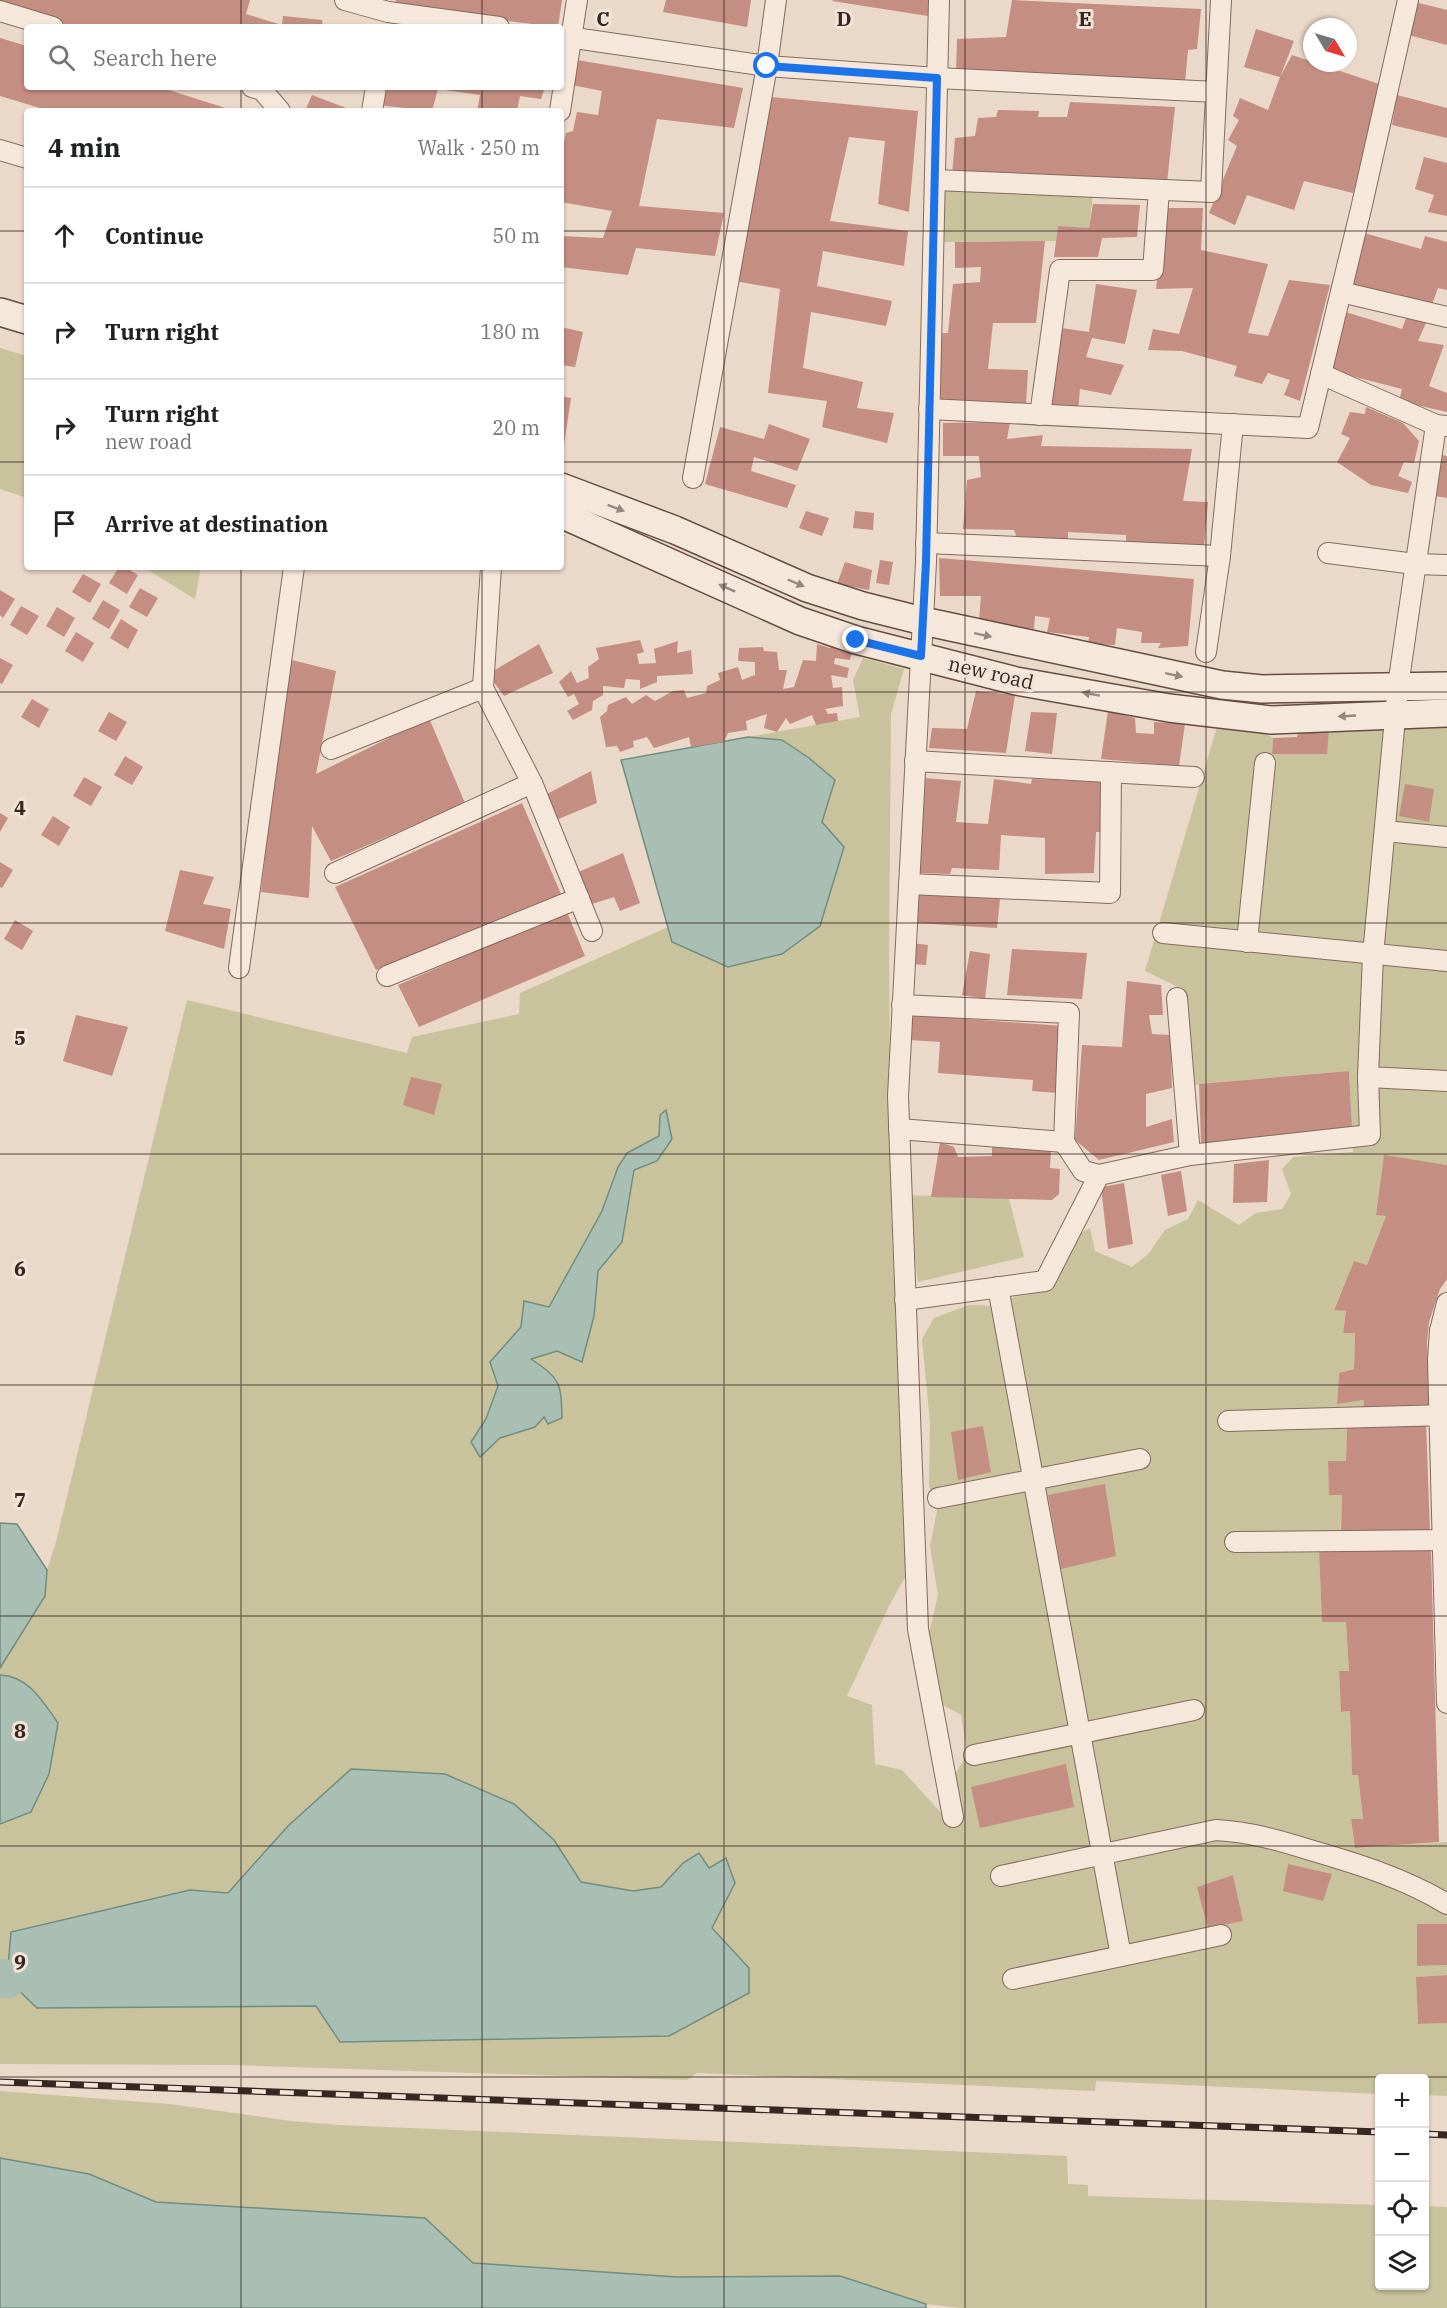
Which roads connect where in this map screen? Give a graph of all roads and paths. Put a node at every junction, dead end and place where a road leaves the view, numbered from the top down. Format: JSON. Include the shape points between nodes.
{"nodes":[{"id":1,"x":345,"y":0,"type":"edge"},
{"id":2,"x":577,"y":0,"type":"edge"},
{"id":3,"x":776,"y":0,"type":"edge"},
{"id":4,"x":939,"y":0,"type":"edge"},
{"id":5,"x":1221,"y":0,"type":"edge"},
{"id":6,"x":1408,"y":0,"type":"edge"},
{"id":7,"x":0,"y":11,"type":"edge"},
{"id":8,"x":388,"y":13,"type":"edge"},
{"id":9,"x":43,"y":24,"type":"edge"},
{"id":10,"x":475,"y":24,"type":"edge"},
{"id":11,"x":566,"y":36,"type":"edge"},
{"id":12,"x":564,"y":61,"type":"edge"},
{"id":13,"x":767,"y":66,"type":"junction"},
{"id":14,"x":937,"y":78,"type":"junction"},
{"id":15,"x":262,"y":90,"type":"edge"},
{"id":16,"x":376,"y":90,"type":"edge"},
{"id":17,"x":562,"y":90,"type":"edge"},
{"id":18,"x":1216,"y":92,"type":"junction"},
{"id":19,"x":277,"y":108,"type":"edge"},
{"id":20,"x":372,"y":108,"type":"edge"},
{"id":21,"x":560,"y":108,"type":"edge"},
{"id":22,"x":0,"y":150,"type":"edge"},
{"id":23,"x":24,"y":157,"type":"edge"},
{"id":24,"x":935,"y":180,"type":"junction"},
{"id":25,"x":1160,"y":190,"type":"junction"},
{"id":26,"x":1341,"y":292,"type":"junction"},
{"id":27,"x":0,"y":312,"type":"edge"},
{"id":28,"x":1447,"y":317,"type":"edge"},
{"id":29,"x":24,"y":319,"type":"edge"},
{"id":30,"x":1321,"y":374,"type":"junction"},
{"id":31,"x":929,"y":409,"type":"junction"},
{"id":32,"x":1040,"y":415,"type":"junction"},
{"id":33,"x":1233,"y":424,"type":"junction"},
{"id":34,"x":1441,"y":426,"type":"edge"},
{"id":35,"x":693,"y":478,"type":"dead end"},
{"id":36,"x":564,"y":488,"type":"edge"},
{"id":37,"x":564,"y":515,"type":"edge"},
{"id":38,"x":926,"y":543,"type":"junction"},
{"id":39,"x":1328,"y":553,"type":"dead end"},
{"id":40,"x":1220,"y":556,"type":"junction"},
{"id":41,"x":1415,"y":564,"type":"junction"},
{"id":42,"x":1447,"y":565,"type":"edge"},
{"id":43,"x":294,"y":570,"type":"edge"},
{"id":44,"x":491,"y":570,"type":"edge"},
{"id":45,"x":923,"y":621,"type":"junction"},
{"id":46,"x":1206,"y":652,"type":"dead end"},
{"id":47,"x":921,"y":656,"type":"junction"},
{"id":48,"x":1398,"y":686,"type":"junction"},
{"id":49,"x":1447,"y":686,"type":"edge"},
{"id":50,"x":483,"y":688,"type":"junction"},
{"id":51,"x":1447,"y":713,"type":"edge"},
{"id":52,"x":1396,"y":714,"type":"junction"},
{"id":53,"x":331,"y":748,"type":"dead end"},
{"id":54,"x":915,"y":761,"type":"junction"},
{"id":55,"x":1265,"y":763,"type":"dead end"},
{"id":56,"x":1111,"y":772,"type":"junction"},
{"id":57,"x":1194,"y":777,"type":"dead end"},
{"id":58,"x":532,"y":783,"type":"junction"},
{"id":59,"x":1385,"y":831,"type":"junction"},
{"id":60,"x":1447,"y":837,"type":"edge"},
{"id":61,"x":335,"y":873,"type":"dead end"},
{"id":62,"x":909,"y":884,"type":"junction"},
{"id":63,"x":579,"y":898,"type":"junction"},
{"id":64,"x":592,"y":931,"type":"dead end"},
{"id":65,"x":1163,"y":933,"type":"dead end"},
{"id":66,"x":1246,"y":942,"type":"junction"},
{"id":67,"x":1373,"y":955,"type":"junction"},
{"id":68,"x":1447,"y":961,"type":"edge"},
{"id":69,"x":239,"y":968,"type":"dead end"},
{"id":70,"x":387,"y":976,"type":"dead end"},
{"id":71,"x":1177,"y":998,"type":"dead end"},
{"id":72,"x":902,"y":1005,"type":"junction"},
{"id":73,"x":1368,"y":1077,"type":"junction"},
{"id":74,"x":1447,"y":1081,"type":"edge"},
{"id":75,"x":899,"y":1129,"type":"junction"},
{"id":76,"x":1064,"y":1142,"type":"junction"},
{"id":77,"x":1190,"y":1155,"type":"junction"},
{"id":78,"x":1099,"y":1175,"type":"junction"},
{"id":79,"x":998,"y":1287,"type":"junction"},
{"id":80,"x":905,"y":1300,"type":"junction"},
{"id":81,"x":1447,"y":1303,"type":"edge"},
{"id":82,"x":1444,"y":1332,"type":"edge"},
{"id":83,"x":1443,"y":1415,"type":"edge"},
{"id":84,"x":1228,"y":1421,"type":"dead end"},
{"id":85,"x":1140,"y":1459,"type":"dead end"},
{"id":86,"x":1033,"y":1480,"type":"junction"},
{"id":87,"x":938,"y":1498,"type":"dead end"},
{"id":88,"x":1445,"y":1540,"type":"edge"},
{"id":89,"x":1234,"y":1542,"type":"dead end"},
{"id":90,"x":1447,"y":1703,"type":"edge"},
{"id":91,"x":1194,"y":1710,"type":"dead end"},
{"id":92,"x":1080,"y":1733,"type":"junction"},
{"id":93,"x":974,"y":1755,"type":"dead end"},
{"id":94,"x":953,"y":1817,"type":"dead end"},
{"id":95,"x":1102,"y":1855,"type":"junction"},
{"id":96,"x":1001,"y":1876,"type":"dead end"},
{"id":97,"x":1447,"y":1904,"type":"edge"},
{"id":98,"x":1221,"y":1935,"type":"dead end"},
{"id":99,"x":1121,"y":1956,"type":"junction"},
{"id":100,"x":1013,"y":1979,"type":"dead end"}],
"edges":[{"from":1,"to":8,"type":"street"},
{"from":2,"to":11,"type":"street"},
{"from":3,"to":13,"type":"street"},
{"from":4,"to":14,"type":"street"},
{"from":5,"to":18,"type":"street"},
{"from":6,"to":26,"type":"street"},
{"from":7,"to":9,"type":"street"},
{"from":8,"to":10,"type":"street"},
{"from":11,"to":12,"type":"street"},
{"from":11,"to":13,"type":"street"},
{"from":13,"to":14,"type":"street"},
{"from":13,"to":35,"type":"street"},
{"from":14,"to":18,"type":"street"},
{"from":14,"to":24,"type":"street"},
{"from":15,"to":19,"type":"street"},
{"from":16,"to":20,"type":"street"},
{"from":17,"to":21,"type":"street"},
{"from":18,"to":25,"type":"street","via":[[1211,192]]},
{"from":22,"to":23,"type":"street"},
{"from":24,"to":25,"type":"street"},
{"from":24,"to":31,"type":"street"},
{"from":25,"to":32,"type":"street","via":[[1153,270],[1060,270]]},
{"from":26,"to":28,"type":"street"},
{"from":26,"to":30,"type":"street"},
{"from":27,"to":29,"type":"main road"},
{"from":30,"to":33,"type":"street","via":[[1308,428]]},
{"from":30,"to":34,"type":"street"},
{"from":31,"to":32,"type":"street"},
{"from":31,"to":38,"type":"street"},
{"from":32,"to":33,"type":"street"},
{"from":33,"to":40,"type":"street"},
{"from":34,"to":41,"type":"street"},
{"from":36,"to":45,"type":"main road","name":"new road","one_way":true,"via":[[675,530],[807,588]]},
{"from":47,"to":37,"type":"main road","name":"new road","one_way":true,"via":[[800,621]]},
{"from":38,"to":40,"type":"street"},
{"from":38,"to":45,"type":"street"},
{"from":39,"to":41,"type":"street"},
{"from":40,"to":46,"type":"street"},
{"from":41,"to":42,"type":"street"},
{"from":41,"to":48,"type":"street"},
{"from":43,"to":69,"type":"street"},
{"from":44,"to":50,"type":"street"},
{"from":45,"to":47,"type":"street"},
{"from":45,"to":48,"type":"main road","name":"new road","one_way":true,"via":[[1222,685],[1262,689]]},
{"from":52,"to":47,"type":"main road","name":"new road","one_way":true,"via":[[1272,720],[1169,708],[1016,681]]},
{"from":47,"to":54,"type":"street"},
{"from":48,"to":49,"type":"main road","name":"new road"},
{"from":48,"to":52,"type":"street"},
{"from":50,"to":53,"type":"street"},
{"from":50,"to":58,"type":"street"},
{"from":51,"to":52,"type":"main road","name":"new road"},
{"from":52,"to":59,"type":"street"},
{"from":54,"to":56,"type":"street"},
{"from":54,"to":62,"type":"street"},
{"from":55,"to":66,"type":"street"},
{"from":56,"to":57,"type":"street"},
{"from":56,"to":62,"type":"street","via":[[1110,893]]},
{"from":58,"to":61,"type":"street"},
{"from":58,"to":63,"type":"street"},
{"from":59,"to":60,"type":"street"},
{"from":59,"to":67,"type":"street"},
{"from":62,"to":72,"type":"street"},
{"from":63,"to":64,"type":"street"},
{"from":63,"to":70,"type":"street"},
{"from":65,"to":66,"type":"street"},
{"from":66,"to":67,"type":"street"},
{"from":67,"to":68,"type":"street"},
{"from":67,"to":73,"type":"street"},
{"from":71,"to":77,"type":"street"},
{"from":72,"to":75,"type":"street"},
{"from":72,"to":76,"type":"street","via":[[1069,1013]]},
{"from":73,"to":74,"type":"street"},
{"from":73,"to":77,"type":"street","via":[[1370,1135]]},
{"from":75,"to":76,"type":"street"},
{"from":75,"to":80,"type":"street"},
{"from":76,"to":78,"type":"street","via":[[1083,1171]]},
{"from":77,"to":78,"type":"street"},
{"from":78,"to":79,"type":"street","via":[[1045,1281]]},
{"from":79,"to":80,"type":"street"},
{"from":79,"to":86,"type":"street"},
{"from":80,"to":94,"type":"street","via":[[918,1629]]},
{"from":81,"to":82,"type":"street"},
{"from":82,"to":83,"type":"street","via":[[1438,1360]]},
{"from":83,"to":84,"type":"street"},
{"from":83,"to":88,"type":"street"},
{"from":85,"to":86,"type":"street"},
{"from":86,"to":87,"type":"street"},
{"from":86,"to":92,"type":"street"},
{"from":88,"to":89,"type":"street"},
{"from":88,"to":90,"type":"street"},
{"from":91,"to":92,"type":"street"},
{"from":92,"to":93,"type":"street"},
{"from":92,"to":95,"type":"street"},
{"from":95,"to":96,"type":"street"},
{"from":95,"to":97,"type":"street","via":[[1216,1830],[1244,1832],[1362,1865],[1419,1887]]},
{"from":95,"to":99,"type":"street"},
{"from":98,"to":99,"type":"street"},
{"from":99,"to":100,"type":"street"}]}
